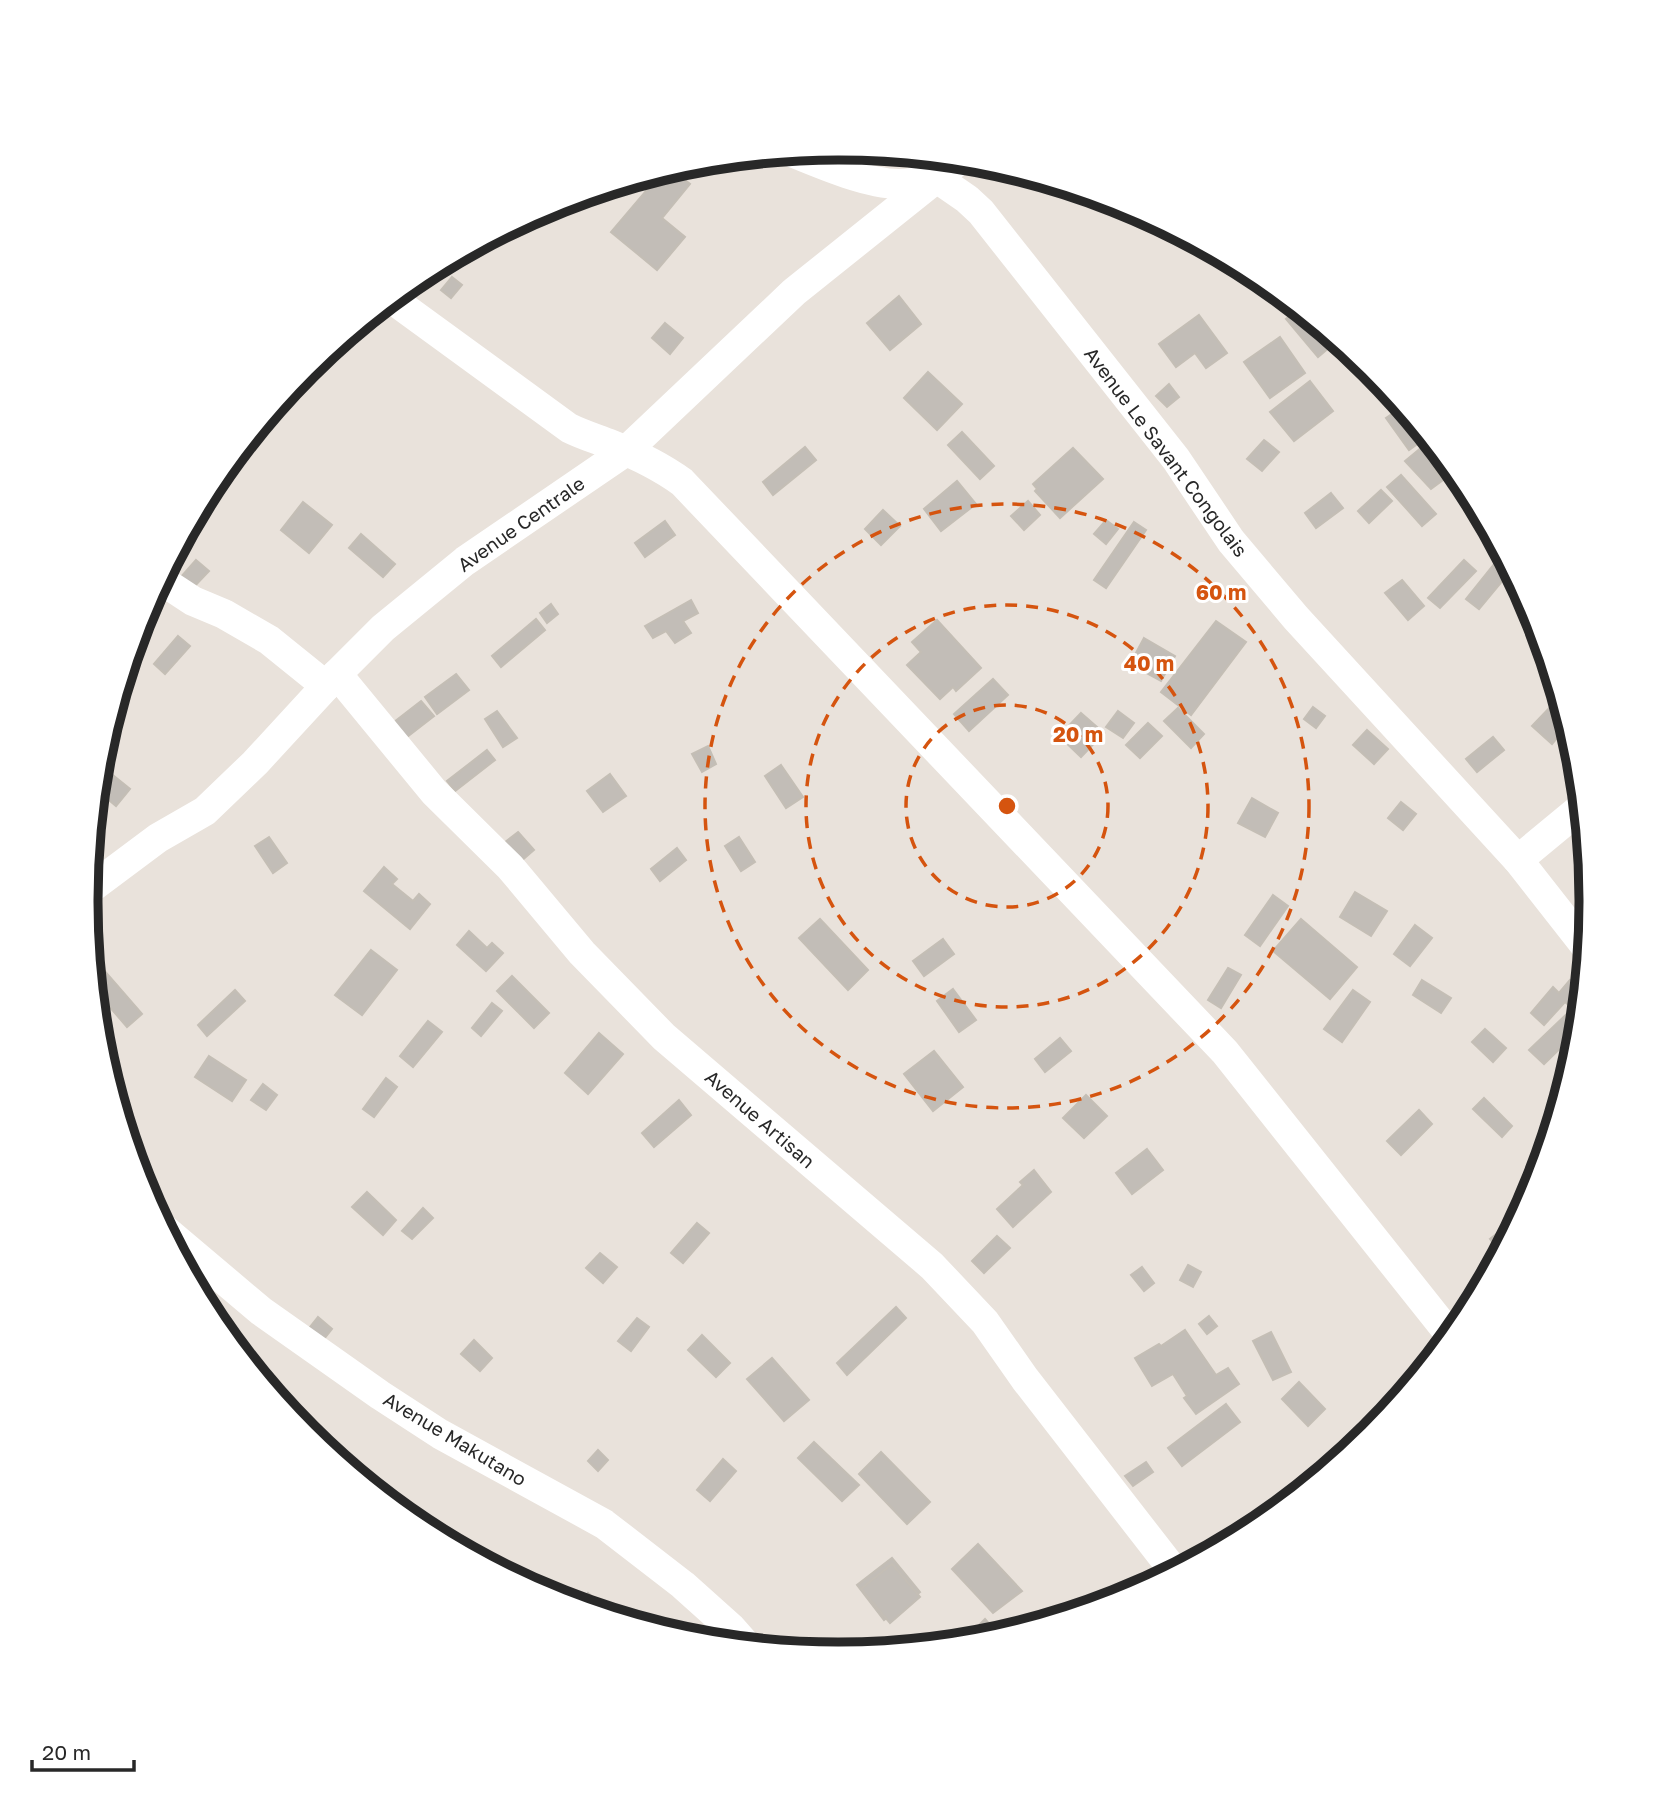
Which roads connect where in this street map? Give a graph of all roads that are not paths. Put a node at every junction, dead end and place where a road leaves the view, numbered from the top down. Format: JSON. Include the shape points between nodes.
{"nodes":[{"id":1,"x":812,"y":161,"type":"edge"},
{"id":2,"x":948,"y":169,"type":"edge"},
{"id":3,"x":400,"y":305,"type":"edge"},
{"id":4,"x":626,"y":451,"type":"junction"},
{"id":5,"x":169,"y":585,"type":"edge"},
{"id":6,"x":331,"y":680,"type":"junction"},
{"id":7,"x":1574,"y":814,"type":"edge"},
{"id":8,"x":1518,"y":860,"type":"junction"},
{"id":9,"x":99,"y":882,"type":"edge"},
{"id":10,"x":1578,"y":936,"type":"edge"},
{"id":11,"x":183,"y":1245,"type":"edge"},
{"id":12,"x":1444,"y":1327,"type":"edge"},
{"id":13,"x":1168,"y":1564,"type":"edge"},
{"id":14,"x":736,"y":1634,"type":"edge"}],
"edges":[{"from":1,"to":2,"type":"street","via":[[899,184]]},
{"from":2,"to":4,"type":"street","name":"Avenue Centrale","via":[[794,292]]},
{"from":2,"to":8,"type":"street","name":"Avenue Le Savant Congolais","via":[[967,199],[1176,459],[1231,541]]},
{"from":3,"to":4,"type":"street","via":[[569,428]]},
{"from":4,"to":6,"type":"street","name":"Avenue Centrale","via":[[465,561],[383,628]]},
{"from":4,"to":12,"type":"street","via":[[682,482],[1225,1052]]},
{"from":5,"to":6,"type":"street","name":"Avenue Artisan"},
{"from":6,"to":9,"type":"street","name":"Avenue Centrale","via":[[205,811],[158,838]]},
{"from":6,"to":13,"type":"street","name":"Avenue Artisan","via":[[655,1027],[932,1266],[976,1313]]},
{"from":7,"to":8,"type":"street"},
{"from":8,"to":10,"type":"street","name":"Avenue Le Savant Congolais"},
{"from":11,"to":14,"type":"street","name":"Avenue Makutano","via":[[261,1311],[380,1395],[440,1434],[604,1524],[683,1585]]}]}
